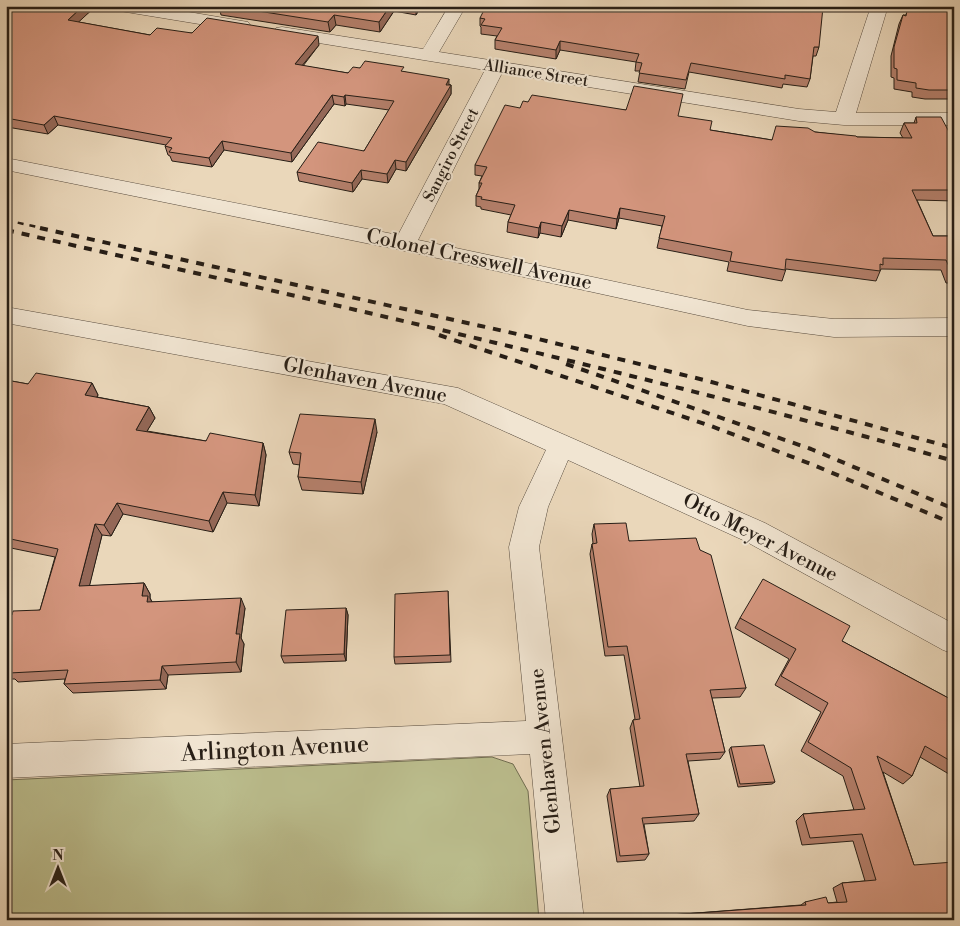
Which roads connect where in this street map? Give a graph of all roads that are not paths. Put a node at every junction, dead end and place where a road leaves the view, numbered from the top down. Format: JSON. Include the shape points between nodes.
{"nodes":[{"id":1,"x":120,"y":6,"type":"edge"},
{"id":2,"x":458,"y":6,"type":"edge"},
{"id":3,"x":880,"y":6,"type":"edge"},
{"id":4,"x":171,"y":10,"type":"edge"},
{"id":5,"x":428,"y":55,"type":"junction"},
{"id":6,"x":496,"y":66,"type":"junction"},
{"id":7,"x":844,"y":118,"type":"junction"},
{"id":8,"x":954,"y":119,"type":"edge"},
{"id":9,"x":6,"y":164,"type":"edge"},
{"id":10,"x":405,"y":244,"type":"junction"},
{"id":11,"x":6,"y":315,"type":"edge"},
{"id":12,"x":954,"y":327,"type":"edge"},
{"id":13,"x":562,"y":444,"type":"junction"},
{"id":14,"x":954,"y":640,"type":"edge"},
{"id":15,"x":545,"y":737,"type":"junction"},
{"id":16,"x":6,"y":761,"type":"edge"},
{"id":17,"x":565,"y":920,"type":"edge"}],
"edges":[{"from":1,"to":4,"type":"street","name":"Alliance Street"},
{"from":2,"to":5,"type":"street"},
{"from":3,"to":7,"type":"street"},
{"from":4,"to":5,"type":"street","name":"Alliance Street"},
{"from":5,"to":6,"type":"street","name":"Alliance Street"},
{"from":6,"to":7,"type":"street","name":"Alliance Street","via":[[799,115]]},
{"from":6,"to":10,"type":"street","name":"Sangiro Street"},
{"from":7,"to":8,"type":"street","name":"Alliance Street"},
{"from":9,"to":10,"type":"street","name":"Colonel Cresswell Avenue"},
{"from":10,"to":12,"type":"street","name":"Colonel Cresswell Avenue","via":[[748,318],[834,328]]},
{"from":11,"to":13,"type":"street","name":"Glenhaven Avenue","via":[[449,395]]},
{"from":13,"to":14,"type":"street","name":"Otto Meyer Avenue","via":[[755,532]]},
{"from":13,"to":15,"type":"street","name":"Glenhaven Avenue","via":[[530,515],[524,547]]},
{"from":15,"to":16,"type":"street","name":"Arlington Avenue"},
{"from":15,"to":17,"type":"street","name":"Glenhaven Avenue"}]}
